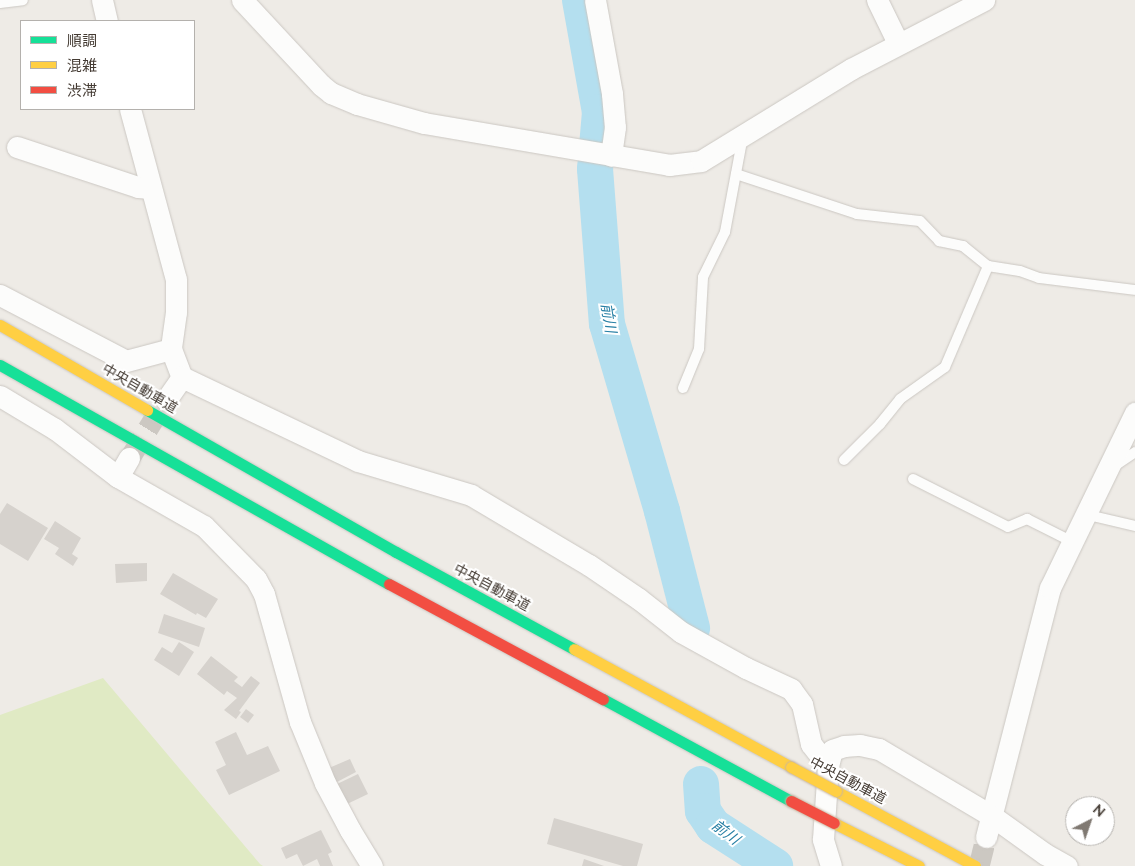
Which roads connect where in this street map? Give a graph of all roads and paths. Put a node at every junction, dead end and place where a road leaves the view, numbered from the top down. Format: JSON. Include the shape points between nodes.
{"nodes":[{"id":1,"x":23,"y":0,"type":"edge"},
{"id":2,"x":102,"y":0,"type":"edge"},
{"id":3,"x":242,"y":0,"type":"edge"},
{"id":4,"x":596,"y":0,"type":"edge"},
{"id":5,"x":877,"y":0,"type":"edge"},
{"id":6,"x":984,"y":0,"type":"edge"},
{"id":7,"x":0,"y":3,"type":"edge"},
{"id":8,"x":107,"y":20,"type":"edge"},
{"id":9,"x":898,"y":43,"type":"junction"},
{"id":10,"x":130,"y":110,"type":"edge"},
{"id":11,"x":744,"y":133,"type":"junction"},
{"id":12,"x":17,"y":147,"type":"dead end"},
{"id":13,"x":611,"y":156,"type":"junction"},
{"id":14,"x":736,"y":174,"type":"junction"},
{"id":15,"x":150,"y":188,"type":"junction"},
{"id":16,"x":988,"y":266,"type":"junction"},
{"id":17,"x":1135,"y":290,"type":"edge"},
{"id":18,"x":0,"y":295,"type":"edge"},
{"id":19,"x":0,"y":325,"type":"edge"},
{"id":20,"x":171,"y":348,"type":"junction"},
{"id":21,"x":0,"y":365,"type":"edge"},
{"id":22,"x":182,"y":377,"type":"junction"},
{"id":23,"x":683,"y":388,"type":"dead end"},
{"id":24,"x":0,"y":396,"type":"edge"},
{"id":25,"x":166,"y":400,"type":"tunnel mouth"},
{"id":26,"x":1135,"y":413,"type":"edge"},
{"id":27,"x":1135,"y":452,"type":"edge"},
{"id":28,"x":129,"y":458,"type":"tunnel mouth"},
{"id":29,"x":844,"y":460,"type":"dead end"},
{"id":30,"x":1107,"y":470,"type":"junction"},
{"id":31,"x":118,"y":478,"type":"junction"},
{"id":32,"x":914,"y":479,"type":"dead end"},
{"id":33,"x":1084,"y":514,"type":"junction"},
{"id":34,"x":1135,"y":526,"type":"edge"},
{"id":35,"x":1071,"y":541,"type":"junction"},
{"id":36,"x":828,"y":766,"type":"junction"},
{"id":37,"x":992,"y":816,"type":"junction"},
{"id":38,"x":986,"y":837,"type":"tunnel mouth"},
{"id":39,"x":372,"y":866,"type":"edge"},
{"id":40,"x":831,"y":866,"type":"edge"},
{"id":41,"x":919,"y":866,"type":"edge"},
{"id":42,"x":975,"y":866,"type":"edge"},
{"id":43,"x":1067,"y":866,"type":"edge"}],
"edges":[{"from":1,"to":7,"type":"lane"},
{"from":2,"to":8,"type":"street"},
{"from":3,"to":13,"type":"street","via":[[321,85],[357,104],[424,123]]},
{"from":4,"to":13,"type":"street","via":[[612,94],[615,127]]},
{"from":5,"to":9,"type":"street"},
{"from":6,"to":9,"type":"street"},
{"from":9,"to":11,"type":"street"},
{"from":10,"to":15,"type":"street"},
{"from":11,"to":13,"type":"street","via":[[702,161],[669,165]]},
{"from":11,"to":14,"type":"lane"},
{"from":12,"to":15,"type":"street","via":[[138,187]]},
{"from":14,"to":16,"type":"lane","via":[[857,214],[920,221],[939,241],[963,246]]},
{"from":14,"to":23,"type":"lane","via":[[725,232],[703,277],[698,350]]},
{"from":15,"to":20,"type":"street","via":[[176,278]]},
{"from":16,"to":17,"type":"lane","via":[[1039,278]]},
{"from":16,"to":29,"type":"lane","via":[[945,367],[900,399]]},
{"from":18,"to":20,"type":"street","via":[[126,361]]},
{"from":19,"to":42,"type":"highway","name":"中央自動車道","bridge":true,"via":[[396,552]]},
{"from":20,"to":22,"type":"street"},
{"from":21,"to":41,"type":"highway","bridge":true,"via":[[375,576]]},
{"from":22,"to":25,"type":"street"},
{"from":22,"to":36,"type":"street","via":[[358,461],[471,495],[589,565],[681,632],[791,689],[802,704],[811,744]]},
{"from":24,"to":31,"type":"street","via":[[55,429]]},
{"from":26,"to":30,"type":"street"},
{"from":27,"to":30,"type":"lane"},
{"from":28,"to":31,"type":"street"},
{"from":30,"to":33,"type":"street"},
{"from":31,"to":39,"type":"street","via":[[204,526],[256,579],[264,594],[300,722],[325,783]]},
{"from":32,"to":35,"type":"lane","via":[[1008,528],[1027,519]]},
{"from":33,"to":34,"type":"lane"},
{"from":33,"to":35,"type":"street"},
{"from":35,"to":37,"type":"street","via":[[1050,588]]},
{"from":36,"to":37,"type":"street","via":[[832,750],[860,745],[879,749]]},
{"from":36,"to":40,"type":"street","via":[[823,839]]},
{"from":37,"to":38,"type":"street"},
{"from":37,"to":43,"type":"street"}]}
